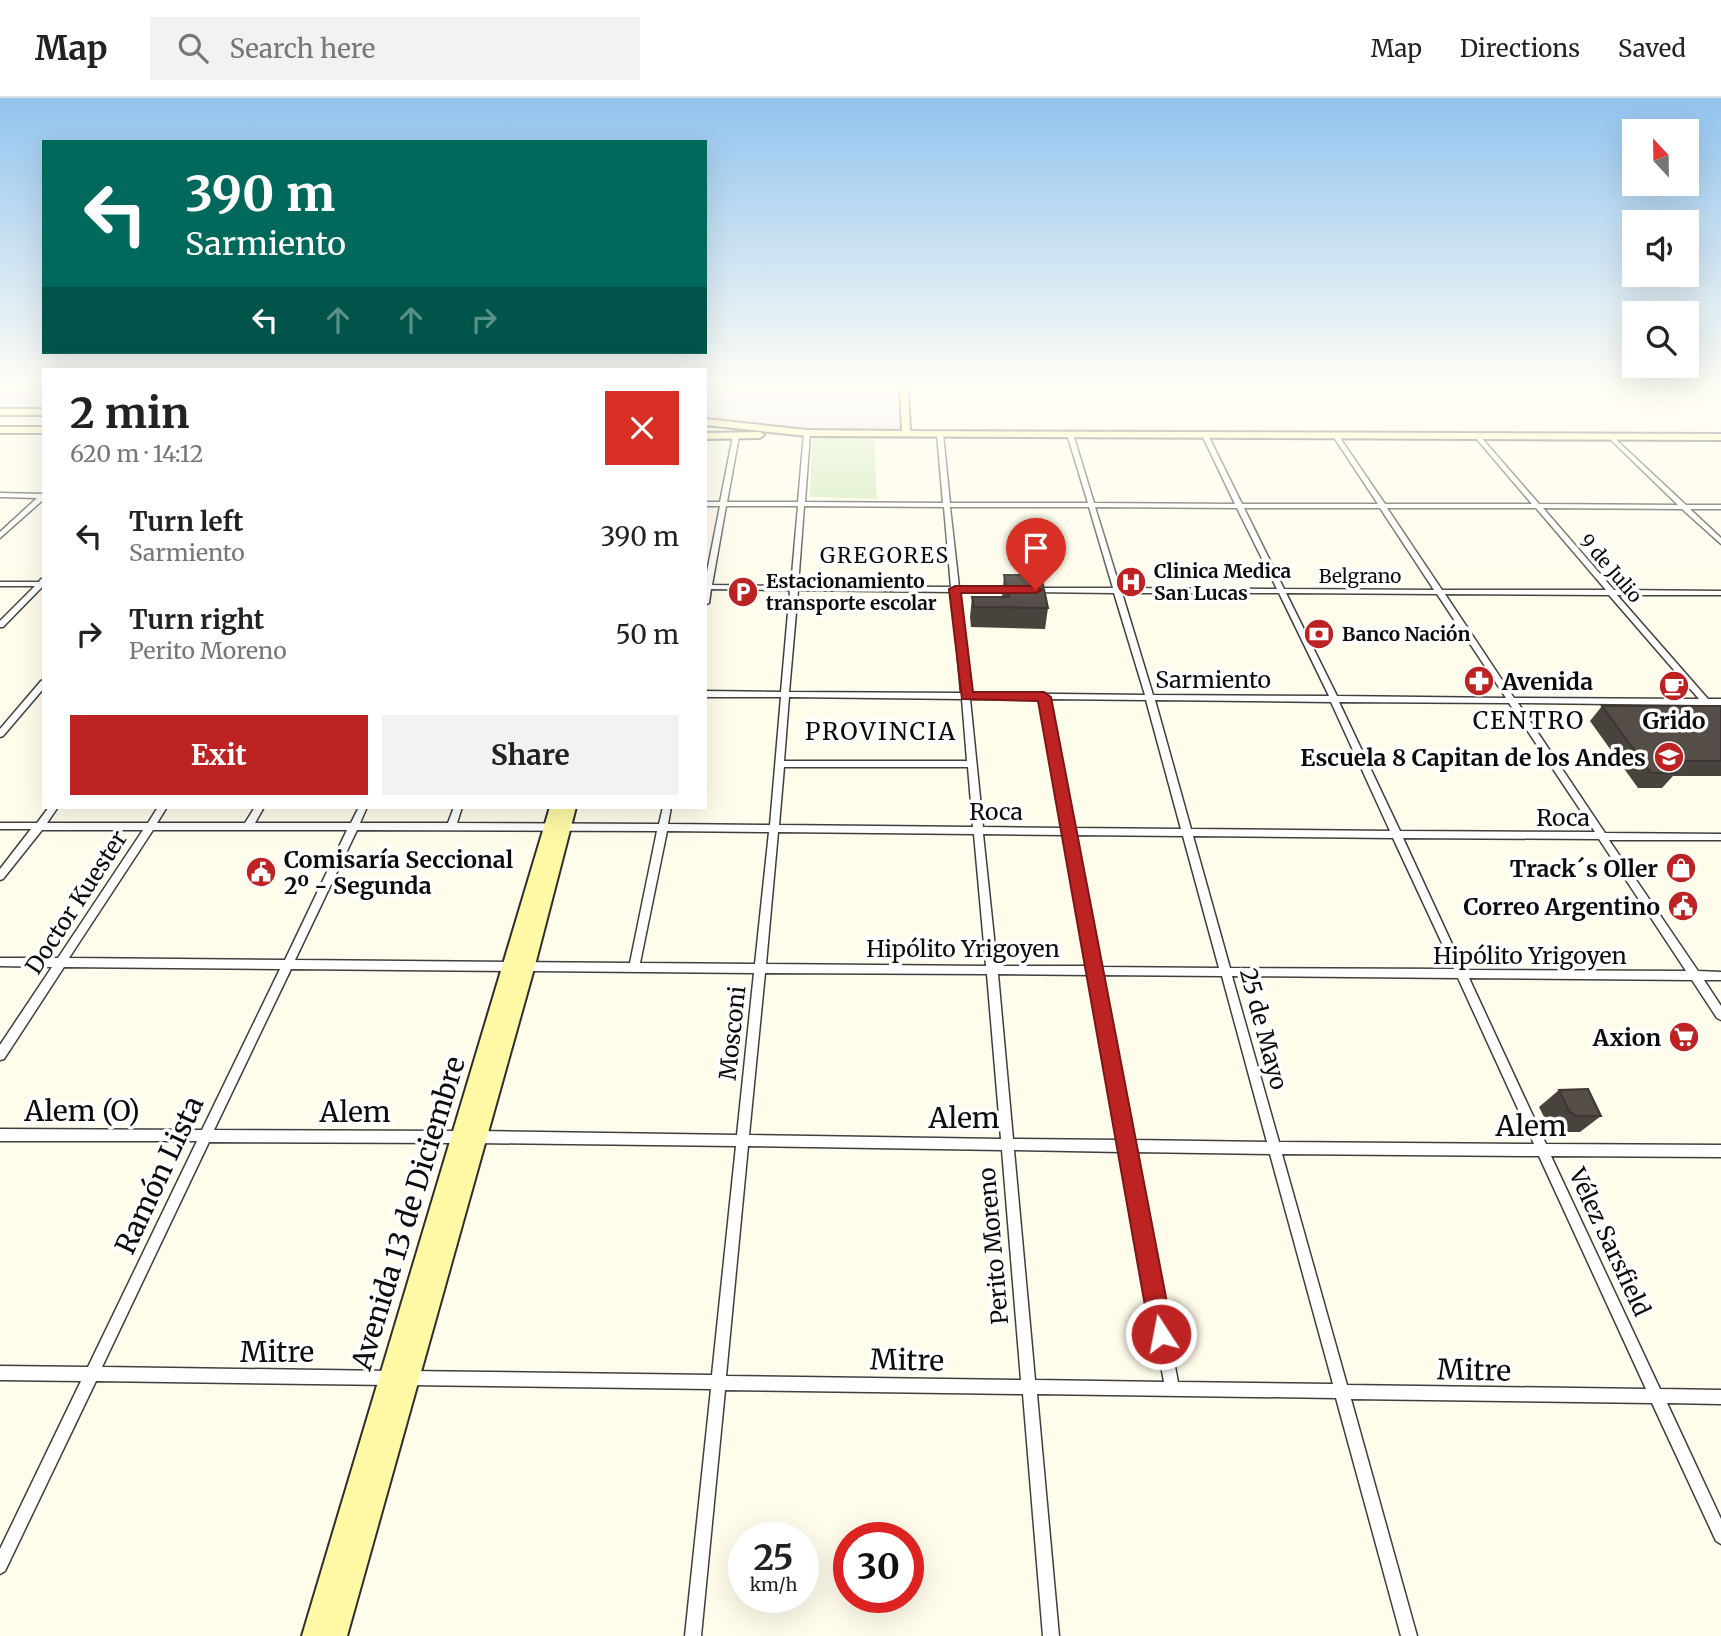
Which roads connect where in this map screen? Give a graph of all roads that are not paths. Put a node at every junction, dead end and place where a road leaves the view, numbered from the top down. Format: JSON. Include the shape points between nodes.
{"nodes":[{"id":1,"x":732,"y":459,"type":"edge"},
{"id":2,"x":805,"y":459,"type":"edge"},
{"id":3,"x":942,"y":459,"type":"edge"},
{"id":4,"x":1077,"y":459,"type":"edge"},
{"id":5,"x":1217,"y":459,"type":"edge"},
{"id":6,"x":1351,"y":459,"type":"edge"},
{"id":7,"x":1497,"y":459,"type":"edge"},
{"id":8,"x":1634,"y":459,"type":"edge"},
{"id":9,"x":0,"y":495,"type":"edge"},
{"id":10,"x":42,"y":496,"type":"edge"},
{"id":11,"x":42,"y":497,"type":"edge"},
{"id":12,"x":707,"y":504,"type":"edge"},
{"id":13,"x":724,"y":504,"type":"junction"},
{"id":14,"x":802,"y":505,"type":"junction"},
{"id":15,"x":946,"y":505,"type":"junction"},
{"id":16,"x":1091,"y":505,"type":"junction"},
{"id":17,"x":1239,"y":505,"type":"junction"},
{"id":18,"x":1383,"y":506,"type":"junction"},
{"id":19,"x":1538,"y":506,"type":"junction"},
{"id":20,"x":1684,"y":506,"type":"junction"},
{"id":21,"x":1721,"y":506,"type":"edge"},
{"id":22,"x":0,"y":536,"type":"edge"},
{"id":23,"x":1721,"y":542,"type":"edge"},
{"id":24,"x":42,"y":583,"type":"edge"},
{"id":25,"x":0,"y":584,"type":"edge"},
{"id":26,"x":42,"y":584,"type":"edge"},
{"id":27,"x":707,"y":587,"type":"edge"},
{"id":28,"x":795,"y":587,"type":"junction"},
{"id":29,"x":955,"y":589,"type":"junction"},
{"id":30,"x":1117,"y":590,"type":"junction"},
{"id":31,"x":1281,"y":591,"type":"junction"},
{"id":32,"x":1440,"y":592,"type":"junction"},
{"id":33,"x":1612,"y":593,"type":"junction"},
{"id":34,"x":1721,"y":593,"type":"edge"},
{"id":35,"x":0,"y":625,"type":"edge"},
{"id":36,"x":42,"y":685,"type":"edge"},
{"id":37,"x":707,"y":694,"type":"edge"},
{"id":38,"x":786,"y":695,"type":"junction"},
{"id":39,"x":967,"y":696,"type":"junction"},
{"id":40,"x":1044,"y":697,"type":"junction"},
{"id":41,"x":1150,"y":698,"type":"junction"},
{"id":42,"x":1334,"y":699,"type":"junction"},
{"id":43,"x":1513,"y":701,"type":"junction"},
{"id":44,"x":1706,"y":702,"type":"junction"},
{"id":45,"x":1721,"y":702,"type":"edge"},
{"id":46,"x":1721,"y":720,"type":"edge"},
{"id":47,"x":0,"y":734,"type":"edge"},
{"id":48,"x":779,"y":764,"type":"junction"},
{"id":49,"x":973,"y":765,"type":"junction"},
{"id":50,"x":52,"y":809,"type":"edge"},
{"id":51,"x":162,"y":809,"type":"edge"},
{"id":52,"x":259,"y":809,"type":"edge"},
{"id":53,"x":362,"y":809,"type":"edge"},
{"id":54,"x":457,"y":809,"type":"edge"},
{"id":55,"x":557,"y":809,"type":"edge"},
{"id":56,"x":568,"y":809,"type":"edge"},
{"id":57,"x":667,"y":809,"type":"edge"},
{"id":58,"x":151,"y":825,"type":"junction"},
{"id":59,"x":249,"y":825,"type":"junction"},
{"id":60,"x":0,"y":826,"type":"edge"},
{"id":61,"x":354,"y":826,"type":"junction"},
{"id":62,"x":39,"y":827,"type":"junction"},
{"id":63,"x":451,"y":827,"type":"junction"},
{"id":64,"x":557,"y":827,"type":"junction"},
{"id":65,"x":662,"y":828,"type":"junction"},
{"id":66,"x":774,"y":829,"type":"junction"},
{"id":67,"x":979,"y":831,"type":"junction"},
{"id":68,"x":1069,"y":831,"type":"junction"},
{"id":69,"x":1189,"y":834,"type":"junction"},
{"id":70,"x":1397,"y":836,"type":"junction"},
{"id":71,"x":1603,"y":836,"type":"junction"},
{"id":72,"x":1721,"y":837,"type":"edge"},
{"id":73,"x":0,"y":876,"type":"edge"},
{"id":74,"x":0,"y":962,"type":"edge"},
{"id":75,"x":61,"y":962,"type":"junction"},
{"id":76,"x":289,"y":962,"type":"junction"},
{"id":77,"x":519,"y":965,"type":"junction"},
{"id":78,"x":634,"y":967,"type":"junction"},
{"id":79,"x":760,"y":968,"type":"junction"},
{"id":80,"x":992,"y":970,"type":"junction"},
{"id":81,"x":1096,"y":970,"type":"junction"},
{"id":82,"x":1228,"y":974,"type":"junction"},
{"id":83,"x":1463,"y":976,"type":"junction"},
{"id":84,"x":1696,"y":976,"type":"junction"},
{"id":85,"x":1721,"y":976,"type":"edge"},
{"id":86,"x":1721,"y":1015,"type":"edge"},
{"id":87,"x":0,"y":1055,"type":"edge"},
{"id":88,"x":0,"y":1135,"type":"edge"},
{"id":89,"x":207,"y":1136,"type":"junction"},
{"id":90,"x":469,"y":1137,"type":"junction"},
{"id":91,"x":743,"y":1140,"type":"junction"},
{"id":92,"x":1007,"y":1143,"type":"junction"},
{"id":93,"x":1126,"y":1145,"type":"junction"},
{"id":94,"x":1275,"y":1148,"type":"junction"},
{"id":95,"x":1542,"y":1150,"type":"junction"},
{"id":96,"x":1721,"y":1150,"type":"edge"},
{"id":97,"x":0,"y":1373,"type":"edge"},
{"id":98,"x":92,"y":1376,"type":"junction"},
{"id":99,"x":398,"y":1378,"type":"junction"},
{"id":100,"x":719,"y":1383,"type":"junction"},
{"id":101,"x":1029,"y":1386,"type":"junction"},
{"id":102,"x":1171,"y":1388,"type":"junction"},
{"id":103,"x":1343,"y":1393,"type":"junction"},
{"id":104,"x":1657,"y":1397,"type":"junction"},
{"id":105,"x":1721,"y":1397,"type":"edge"},
{"id":106,"x":1721,"y":1536,"type":"edge"},
{"id":107,"x":0,"y":1566,"type":"edge"},
{"id":108,"x":314,"y":1636,"type":"edge"},
{"id":109,"x":335,"y":1636,"type":"edge"},
{"id":110,"x":694,"y":1636,"type":"edge"},
{"id":111,"x":1051,"y":1636,"type":"edge"},
{"id":112,"x":1409,"y":1636,"type":"edge"}],
"edges":[{"from":1,"to":13,"type":"street"},
{"from":2,"to":14,"type":"street","name":"Mosconi"},
{"from":3,"to":15,"type":"street","name":"Perito Moreno"},
{"from":4,"to":16,"type":"street","name":"25 de Mayo"},
{"from":5,"to":17,"type":"street","name":"Vélez Sarsfield"},
{"from":6,"to":18,"type":"street"},
{"from":7,"to":19,"type":"street","name":"9 de Julio"},
{"from":8,"to":20,"type":"street"},
{"from":9,"to":10,"type":"street"},
{"from":11,"to":22,"type":"street"},
{"from":12,"to":13,"type":"street"},
{"from":13,"to":14,"type":"street"},
{"from":13,"to":27,"type":"street"},
{"from":14,"to":15,"type":"street"},
{"from":14,"to":28,"type":"street","name":"Mosconi"},
{"from":15,"to":16,"type":"street"},
{"from":15,"to":29,"type":"street","name":"Perito Moreno"},
{"from":16,"to":17,"type":"street"},
{"from":16,"to":30,"type":"street","name":"25 de Mayo"},
{"from":17,"to":18,"type":"street"},
{"from":17,"to":31,"type":"street","name":"Vélez Sarsfield"},
{"from":18,"to":19,"type":"street"},
{"from":18,"to":32,"type":"street"},
{"from":19,"to":20,"type":"street"},
{"from":19,"to":33,"type":"street","name":"9 de Julio"},
{"from":20,"to":21,"type":"street"},
{"from":20,"to":23,"type":"street"},
{"from":24,"to":25,"type":"street"},
{"from":26,"to":35,"type":"street"},
{"from":27,"to":28,"type":"street","name":"Belgrano"},
{"from":28,"to":29,"type":"street","name":"Belgrano"},
{"from":28,"to":38,"type":"street","name":"Mosconi"},
{"from":29,"to":30,"type":"street","name":"Belgrano"},
{"from":29,"to":39,"type":"street","name":"Perito Moreno"},
{"from":30,"to":31,"type":"street","name":"Belgrano"},
{"from":30,"to":41,"type":"street","name":"25 de Mayo"},
{"from":31,"to":32,"type":"street","name":"Belgrano"},
{"from":31,"to":42,"type":"street","name":"Vélez Sarsfield"},
{"from":32,"to":33,"type":"street","name":"Belgrano"},
{"from":32,"to":43,"type":"street"},
{"from":33,"to":34,"type":"street","name":"Belgrano"},
{"from":33,"to":44,"type":"street","name":"9 de Julio"},
{"from":36,"to":47,"type":"street"},
{"from":37,"to":38,"type":"street","name":"Sarmiento"},
{"from":38,"to":39,"type":"street","name":"Sarmiento"},
{"from":38,"to":48,"type":"street","name":"Mosconi"},
{"from":39,"to":40,"type":"street","name":"Sarmiento"},
{"from":39,"to":49,"type":"street","name":"Perito Moreno"},
{"from":40,"to":41,"type":"street","name":"Sarmiento"},
{"from":40,"to":68,"type":"street"},
{"from":41,"to":42,"type":"street","name":"Sarmiento"},
{"from":41,"to":69,"type":"street","name":"25 de Mayo"},
{"from":42,"to":43,"type":"street","name":"Sarmiento"},
{"from":42,"to":70,"type":"street","name":"Vélez Sarsfield"},
{"from":43,"to":44,"type":"street","name":"Sarmiento"},
{"from":43,"to":71,"type":"street"},
{"from":44,"to":45,"type":"street","name":"Sarmiento"},
{"from":44,"to":46,"type":"street","name":"9 de Julio"},
{"from":48,"to":49,"type":"street"},
{"from":48,"to":66,"type":"street","name":"Mosconi"},
{"from":49,"to":67,"type":"street","name":"Perito Moreno"},
{"from":50,"to":62,"type":"street"},
{"from":51,"to":58,"type":"street","name":"Doctor Kuester"},
{"from":52,"to":59,"type":"street"},
{"from":53,"to":61,"type":"street","name":"Ramón Lista"},
{"from":54,"to":63,"type":"street"},
{"from":55,"to":64,"type":"main road","name":"Avenida 13 de Diciembre"},
{"from":56,"to":64,"type":"main road","name":"Avenida 13 de Diciembre"},
{"from":57,"to":65,"type":"street"},
{"from":58,"to":59,"type":"street","name":"Roca"},
{"from":58,"to":62,"type":"street","name":"Roca"},
{"from":58,"to":75,"type":"street","name":"Doctor Kuester"},
{"from":59,"to":61,"type":"street","name":"Roca"},
{"from":60,"to":62,"type":"street","name":"Roca"},
{"from":61,"to":63,"type":"street","name":"Roca"},
{"from":61,"to":76,"type":"street","name":"Ramón Lista"},
{"from":62,"to":73,"type":"street"},
{"from":63,"to":64,"type":"street","name":"Roca"},
{"from":64,"to":65,"type":"street","name":"Roca"},
{"from":64,"to":77,"type":"main road","name":"Avenida 13 de Diciembre"},
{"from":65,"to":66,"type":"street","name":"Roca"},
{"from":65,"to":78,"type":"street"},
{"from":66,"to":67,"type":"street","name":"Roca"},
{"from":66,"to":79,"type":"street","name":"Mosconi"},
{"from":67,"to":68,"type":"street","name":"Roca"},
{"from":67,"to":80,"type":"street","name":"Perito Moreno"},
{"from":68,"to":69,"type":"street","name":"Roca"},
{"from":68,"to":81,"type":"street"},
{"from":69,"to":70,"type":"street","name":"Roca"},
{"from":69,"to":82,"type":"street","name":"25 de Mayo"},
{"from":70,"to":71,"type":"street","name":"Roca"},
{"from":70,"to":83,"type":"street","name":"Vélez Sarsfield"},
{"from":71,"to":72,"type":"street","name":"Roca"},
{"from":71,"to":84,"type":"street"},
{"from":74,"to":75,"type":"street","name":"Hipólito Yrigoyen"},
{"from":75,"to":76,"type":"street","name":"Hipólito Yrigoyen"},
{"from":75,"to":87,"type":"street","name":"Doctor Kuester"},
{"from":76,"to":77,"type":"street","name":"Hipólito Yrigoyen"},
{"from":76,"to":89,"type":"street","name":"Ramón Lista"},
{"from":77,"to":78,"type":"street","name":"Hipólito Yrigoyen"},
{"from":77,"to":90,"type":"main road","name":"Avenida 13 de Diciembre"},
{"from":78,"to":79,"type":"street","name":"Hipólito Yrigoyen"},
{"from":79,"to":80,"type":"street","name":"Hipólito Yrigoyen"},
{"from":79,"to":91,"type":"street","name":"Mosconi"},
{"from":80,"to":81,"type":"street","name":"Hipólito Yrigoyen"},
{"from":80,"to":92,"type":"street","name":"Perito Moreno"},
{"from":81,"to":82,"type":"street","name":"Hipólito Yrigoyen"},
{"from":81,"to":93,"type":"street"},
{"from":82,"to":83,"type":"street","name":"Hipólito Yrigoyen"},
{"from":82,"to":94,"type":"street","name":"25 de Mayo"},
{"from":83,"to":84,"type":"street","name":"Hipólito Yrigoyen"},
{"from":83,"to":95,"type":"street","name":"Vélez Sarsfield"},
{"from":84,"to":85,"type":"street","name":"Hipólito Yrigoyen"},
{"from":84,"to":86,"type":"street"},
{"from":88,"to":89,"type":"street","name":"Alem (O)"},
{"from":89,"to":90,"type":"street","name":"Alem"},
{"from":89,"to":98,"type":"street","name":"Ramón Lista"},
{"from":90,"to":91,"type":"street","name":"Alem"},
{"from":90,"to":99,"type":"main road","name":"Avenida 13 de Diciembre"},
{"from":91,"to":92,"type":"street","name":"Alem"},
{"from":91,"to":100,"type":"street","name":"Mosconi"},
{"from":92,"to":93,"type":"street","name":"Alem"},
{"from":92,"to":101,"type":"street","name":"Perito Moreno"},
{"from":93,"to":94,"type":"street","name":"Alem"},
{"from":93,"to":102,"type":"street"},
{"from":94,"to":95,"type":"street","name":"Alem"},
{"from":94,"to":103,"type":"street","name":"25 de Mayo"},
{"from":95,"to":96,"type":"street","name":"Alem"},
{"from":95,"to":104,"type":"street","name":"Vélez Sarsfield"},
{"from":97,"to":98,"type":"street","name":"Mitre"},
{"from":98,"to":99,"type":"street","name":"Mitre"},
{"from":98,"to":107,"type":"street","name":"Ramón Lista"},
{"from":99,"to":100,"type":"street","name":"Mitre"},
{"from":99,"to":108,"type":"main road","name":"Avenida 13 de Diciembre"},
{"from":99,"to":109,"type":"main road","name":"Avenida 13 de Diciembre"},
{"from":100,"to":101,"type":"street","name":"Mitre"},
{"from":100,"to":110,"type":"street","name":"Mosconi"},
{"from":101,"to":102,"type":"street","name":"Mitre"},
{"from":101,"to":111,"type":"street","name":"Perito Moreno"},
{"from":102,"to":103,"type":"street","name":"Mitre"},
{"from":103,"to":104,"type":"street","name":"Mitre"},
{"from":103,"to":112,"type":"street","name":"25 de Mayo"},
{"from":104,"to":105,"type":"street","name":"Mitre"},
{"from":104,"to":106,"type":"street","name":"Vélez Sarsfield"}]}
